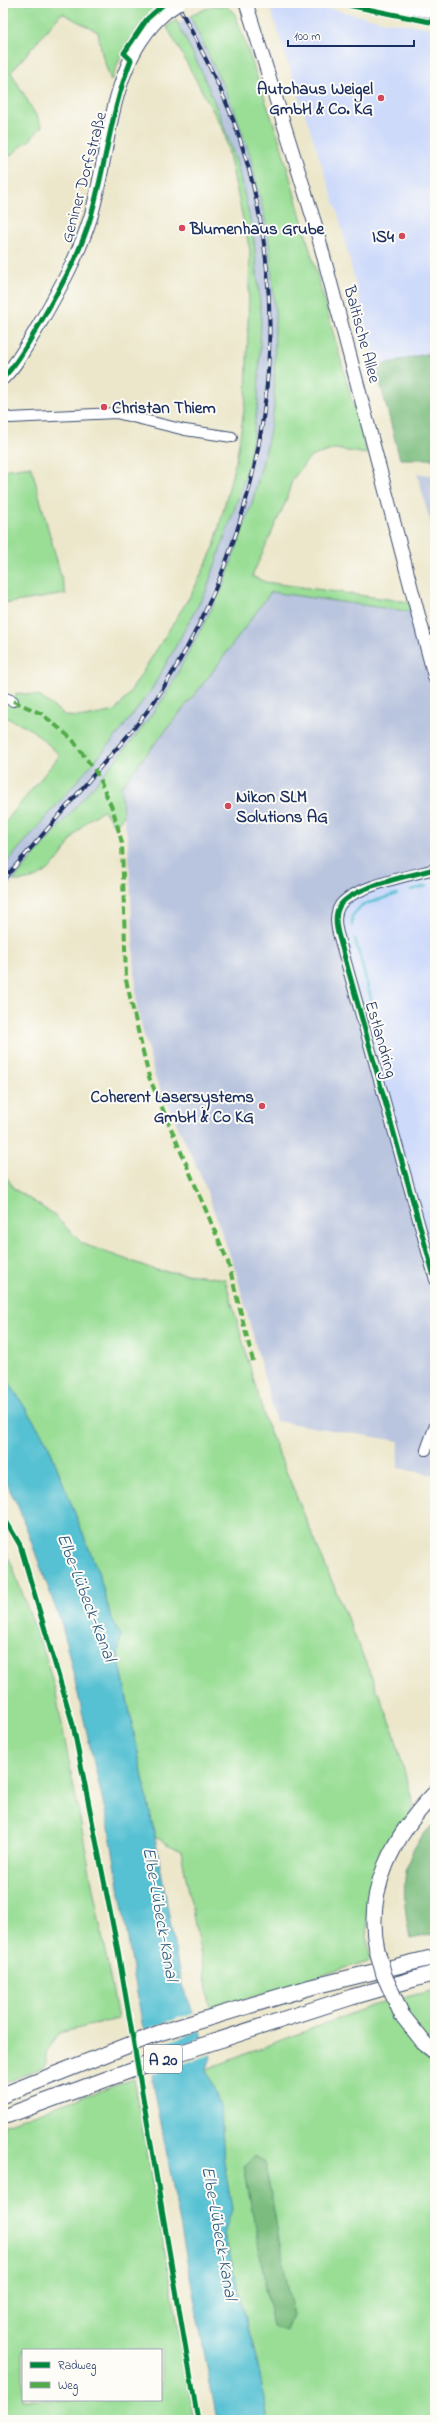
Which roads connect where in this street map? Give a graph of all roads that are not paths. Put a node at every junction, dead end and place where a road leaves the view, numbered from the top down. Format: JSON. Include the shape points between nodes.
{"nodes":[{"id":1,"x":179,"y":3,"type":"edge"},
{"id":2,"x":246,"y":3,"type":"edge"},
{"id":3,"x":375,"y":3,"type":"edge"},
{"id":4,"x":435,"y":13,"type":"edge"},
{"id":5,"x":3,"y":378,"type":"edge"},
{"id":6,"x":3,"y":415,"type":"edge"},
{"id":7,"x":232,"y":437,"type":"dead end"},
{"id":8,"x":435,"y":678,"type":"edge"},
{"id":9,"x":435,"y":869,"type":"edge"},
{"id":10,"x":435,"y":1280,"type":"edge"},
{"id":11,"x":435,"y":1424,"type":"edge"},
{"id":12,"x":426,"y":1450,"type":"dead end"},
{"id":13,"x":435,"y":1793,"type":"edge"},
{"id":14,"x":435,"y":1957,"type":"edge"},
{"id":15,"x":435,"y":1973,"type":"edge"},
{"id":16,"x":435,"y":2052,"type":"edge"},
{"id":17,"x":3,"y":2095,"type":"edge"},
{"id":18,"x":3,"y":2117,"type":"edge"}],
"edges":[{"from":1,"to":5,"type":"main road","name":"Geniner Dorfstraße","bridge":true,"via":[[154,22],[141,39],[122,81],[91,215],[75,261],[21,355]]},
{"from":2,"to":8,"type":"main road","name":"Baltische Allee","via":[[315,224]]},
{"from":3,"to":4,"type":"street"},
{"from":6,"to":7,"type":"street","via":[[10,418],[116,413],[185,430]]},
{"from":9,"to":10,"type":"street","name":"Estlandring","via":[[359,891],[347,897],[339,906],[336,918],[339,937]]},
{"from":11,"to":12,"type":"street"},
{"from":13,"to":16,"type":"highway","bridge":true,"via":[[404,1830],[386,1862],[375,1904],[374,1936],[384,1975],[402,2014],[425,2044]]},
{"from":14,"to":17,"type":"highway","number":"A 20","via":[[335,1980],[262,2001],[159,2034]]},
{"from":15,"to":18,"type":"highway","number":"A 20","via":[[267,2024]]}]}
